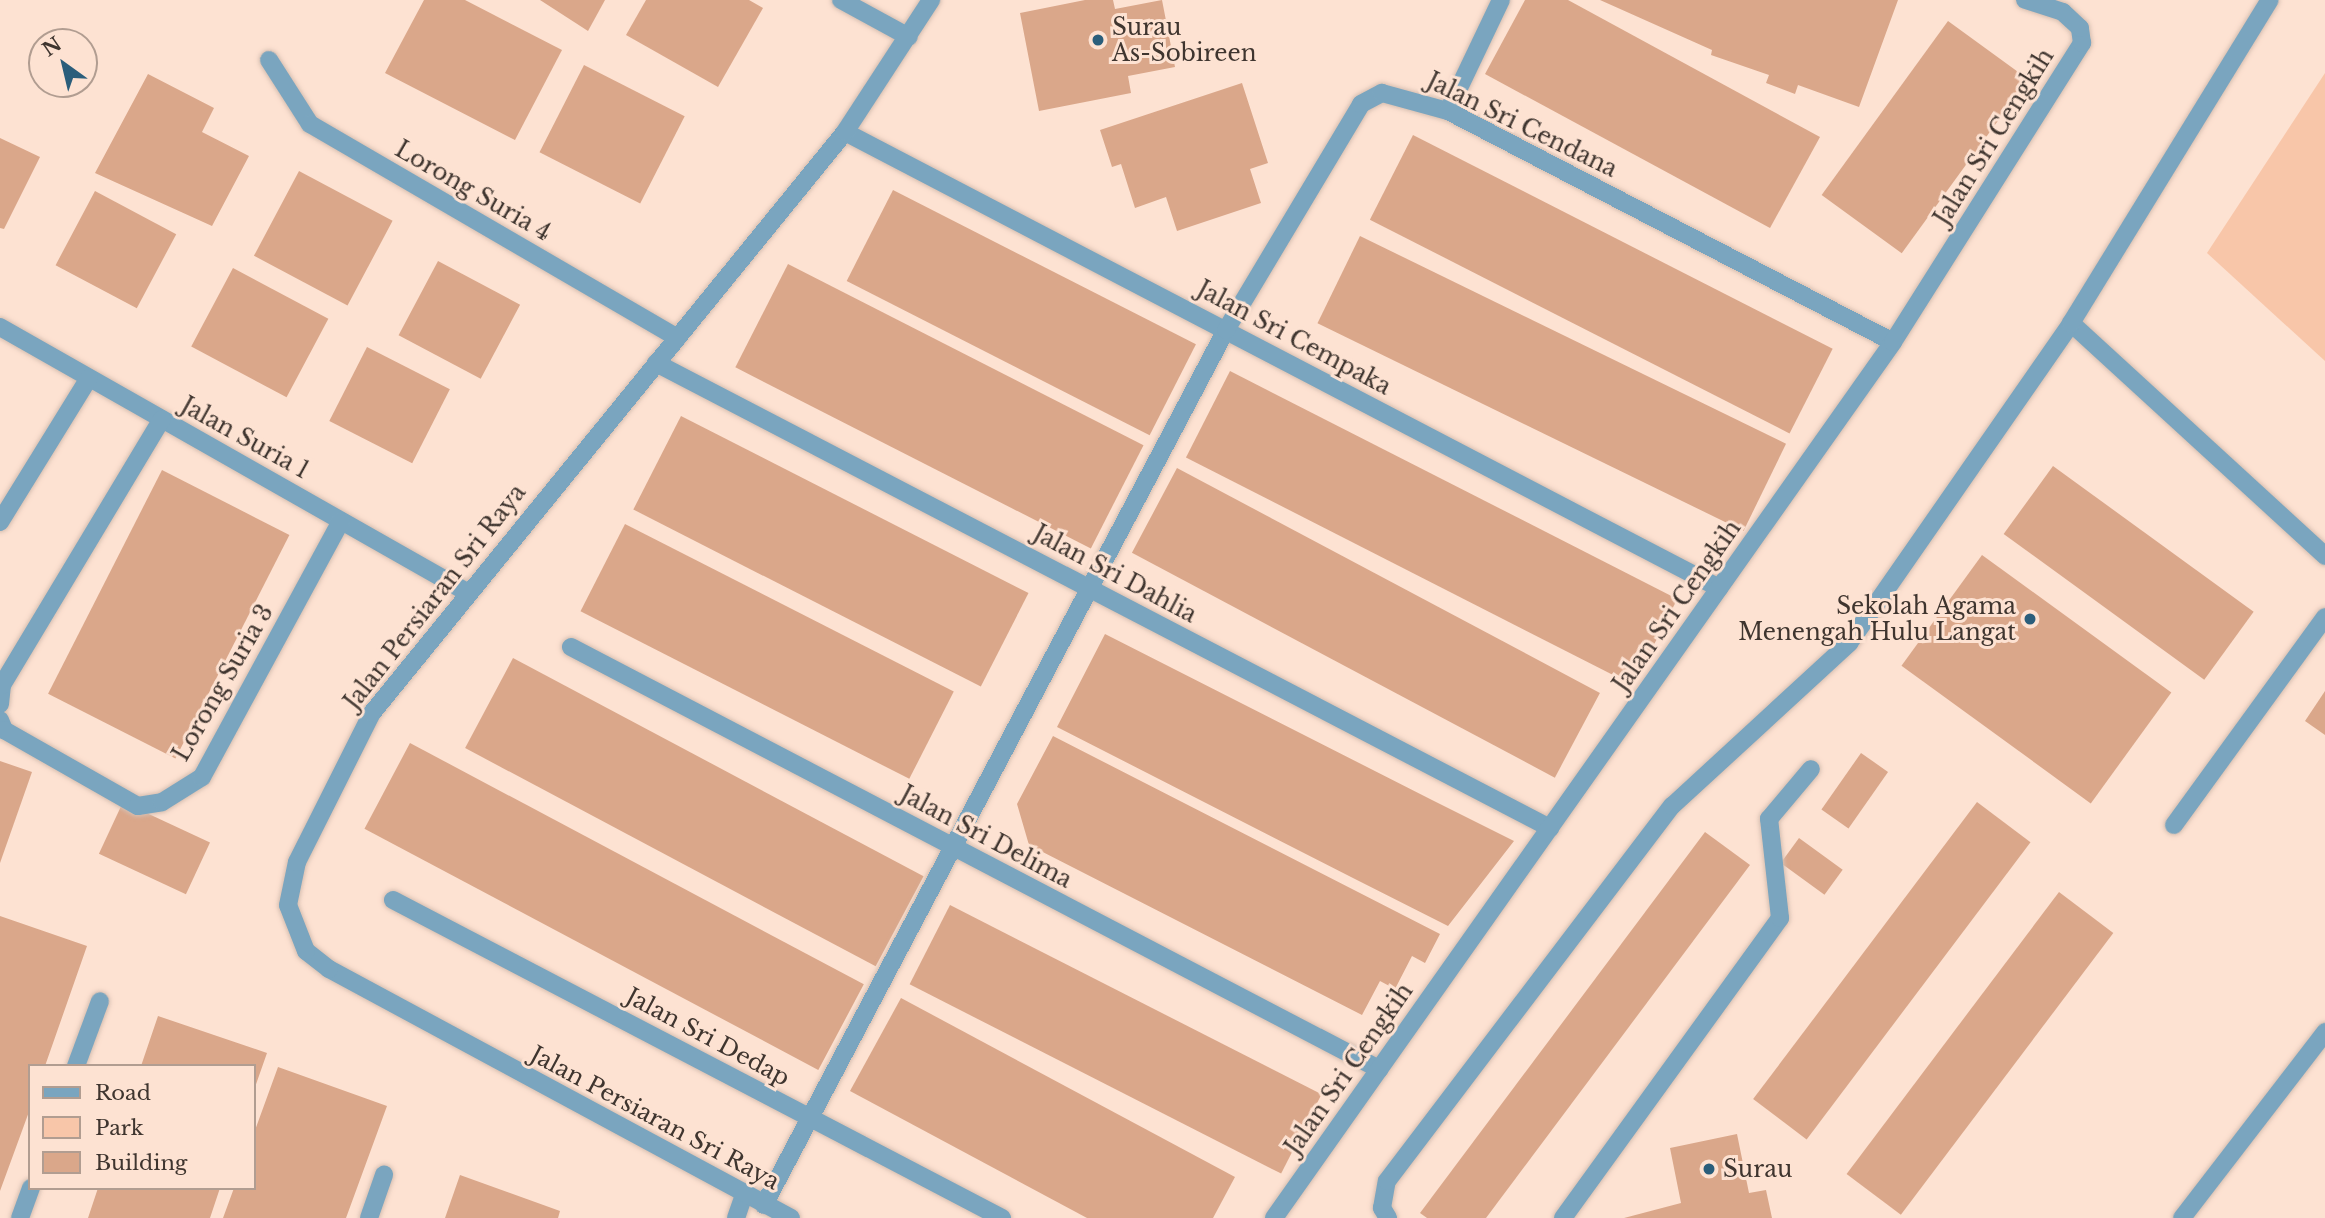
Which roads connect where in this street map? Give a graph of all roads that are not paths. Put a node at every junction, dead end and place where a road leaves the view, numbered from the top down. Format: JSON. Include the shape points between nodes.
{"nodes":[{"id":1,"x":841,"y":0,"type":"edge"},
{"id":2,"x":931,"y":0,"type":"edge"},
{"id":3,"x":1501,"y":0,"type":"edge"},
{"id":4,"x":2025,"y":0,"type":"edge"},
{"id":5,"x":2270,"y":0,"type":"edge"},
{"id":6,"x":909,"y":37,"type":"junction"},
{"id":7,"x":269,"y":60,"type":"dead end"},
{"id":8,"x":1448,"y":111,"type":"junction"},
{"id":9,"x":845,"y":131,"type":"junction"},
{"id":10,"x":2071,"y":323,"type":"junction"},
{"id":11,"x":0,"y":327,"type":"edge"},
{"id":12,"x":1226,"y":330,"type":"junction"},
{"id":13,"x":677,"y":338,"type":"junction"},
{"id":14,"x":1893,"y":342,"type":"junction"},
{"id":15,"x":656,"y":363,"type":"junction"},
{"id":16,"x":89,"y":378,"type":"junction"},
{"id":17,"x":162,"y":419,"type":"junction"},
{"id":18,"x":341,"y":521,"type":"junction"},
{"id":19,"x":0,"y":522,"type":"edge"},
{"id":20,"x":2325,"y":556,"type":"edge"},
{"id":21,"x":1089,"y":588,"type":"junction"},
{"id":22,"x":1720,"y":588,"type":"junction"},
{"id":23,"x":465,"y":591,"type":"junction"},
{"id":24,"x":2325,"y":617,"type":"edge"},
{"id":25,"x":570,"y":647,"type":"dead end"},
{"id":26,"x":0,"y":704,"type":"edge"},
{"id":27,"x":0,"y":720,"type":"edge"},
{"id":28,"x":1811,"y":769,"type":"dead end"},
{"id":29,"x":2174,"y":825,"type":"dead end"},
{"id":30,"x":1550,"y":828,"type":"junction"},
{"id":31,"x":953,"y":847,"type":"junction"},
{"id":32,"x":393,"y":900,"type":"dead end"},
{"id":33,"x":100,"y":1000,"type":"dead end"},
{"id":34,"x":2325,"y":1031,"type":"edge"},
{"id":35,"x":77,"y":1064,"type":"edge"},
{"id":36,"x":1379,"y":1069,"type":"junction"},
{"id":37,"x":809,"y":1118,"type":"junction"},
{"id":38,"x":384,"y":1175,"type":"dead end"},
{"id":39,"x":30,"y":1190,"type":"edge"},
{"id":40,"x":744,"y":1195,"type":"junction"},
{"id":41,"x":764,"y":1205,"type":"junction"},
{"id":42,"x":20,"y":1218,"type":"edge"},
{"id":43,"x":369,"y":1218,"type":"edge"},
{"id":44,"x":736,"y":1218,"type":"edge"},
{"id":45,"x":791,"y":1218,"type":"edge"},
{"id":46,"x":1002,"y":1218,"type":"edge"},
{"id":47,"x":1274,"y":1218,"type":"edge"},
{"id":48,"x":1388,"y":1218,"type":"edge"},
{"id":49,"x":1563,"y":1218,"type":"edge"},
{"id":50,"x":2182,"y":1218,"type":"edge"}],
"edges":[{"from":1,"to":6,"type":"street"},
{"from":2,"to":6,"type":"street","name":"Jalan Persiaran Sri Raya"},
{"from":3,"to":8,"type":"street"},
{"from":4,"to":14,"type":"street","name":"Jalan Sri Cengkih","via":[[2063,12],[2080,28],[2082,43]]},
{"from":5,"to":10,"type":"street"},
{"from":6,"to":9,"type":"street","name":"Jalan Persiaran Sri Raya"},
{"from":7,"to":13,"type":"street","name":"Lorong Suria 4","via":[[310,124]]},
{"from":8,"to":12,"type":"street","name":"Jalan Sri Cendana","via":[[1382,93],[1361,104]]},
{"from":8,"to":14,"type":"street","name":"Jalan Sri Cendana"},
{"from":9,"to":12,"type":"street","name":"Jalan Sri Cempaka"},
{"from":9,"to":13,"type":"street","name":"Jalan Persiaran Sri Raya"},
{"from":10,"to":20,"type":"street"},
{"from":10,"to":48,"type":"street","via":[[1849,643],[1672,806],[1387,1181],[1382,1208]]},
{"from":11,"to":16,"type":"street","name":"Jalan Suria 1"},
{"from":12,"to":21,"type":"street","name":"Jalan Sri Cendana"},
{"from":12,"to":22,"type":"street","name":"Jalan Sri Cempaka"},
{"from":13,"to":15,"type":"street","name":"Jalan Persiaran Sri Raya"},
{"from":14,"to":22,"type":"street","name":"Jalan Sri Cengkih"},
{"from":15,"to":21,"type":"street","name":"Jalan Sri Dahlia"},
{"from":15,"to":23,"type":"street","name":"Jalan Persiaran Sri Raya"},
{"from":16,"to":17,"type":"street","name":"Jalan Suria 1"},
{"from":16,"to":19,"type":"street"},
{"from":17,"to":18,"type":"street","name":"Jalan Suria 1"},
{"from":17,"to":26,"type":"street","via":[[2,685]]},
{"from":18,"to":23,"type":"street","name":"Jalan Suria 1"},
{"from":18,"to":27,"type":"street","name":"Lorong Suria 3","via":[[202,777],[162,802],[138,806],[4,730]]},
{"from":21,"to":30,"type":"street","name":"Jalan Sri Dahlia"},
{"from":21,"to":31,"type":"street","name":"Jalan Sri Cendana"},
{"from":22,"to":30,"type":"street","name":"Jalan Sri Cengkih"},
{"from":23,"to":40,"type":"street","name":"Jalan Persiaran Sri Raya","via":[[372,713],[297,862],[288,905],[294,929],[329,969]]},
{"from":24,"to":29,"type":"street"},
{"from":25,"to":31,"type":"street","name":"Jalan Sri Delima"},
{"from":28,"to":49,"type":"street","via":[[1769,819],[1780,918]]},
{"from":30,"to":36,"type":"street","name":"Jalan Sri Cengkih"},
{"from":31,"to":36,"type":"street","name":"Jalan Sri Delima"},
{"from":31,"to":37,"type":"street","name":"Jalan Sri Cendana"},
{"from":32,"to":37,"type":"street","name":"Jalan Sri Dedap"},
{"from":33,"to":35,"type":"street"},
{"from":34,"to":50,"type":"street"},
{"from":36,"to":47,"type":"street","name":"Jalan Sri Cengkih"},
{"from":37,"to":41,"type":"street","name":"Jalan Sri Cendana"},
{"from":37,"to":46,"type":"street","name":"Jalan Sri Dedap"},
{"from":38,"to":43,"type":"street"},
{"from":39,"to":42,"type":"street"},
{"from":40,"to":41,"type":"street","name":"Jalan Persiaran Sri Raya"},
{"from":40,"to":44,"type":"street"},
{"from":41,"to":45,"type":"street","name":"Jalan Persiaran Sri Raya"}]}
